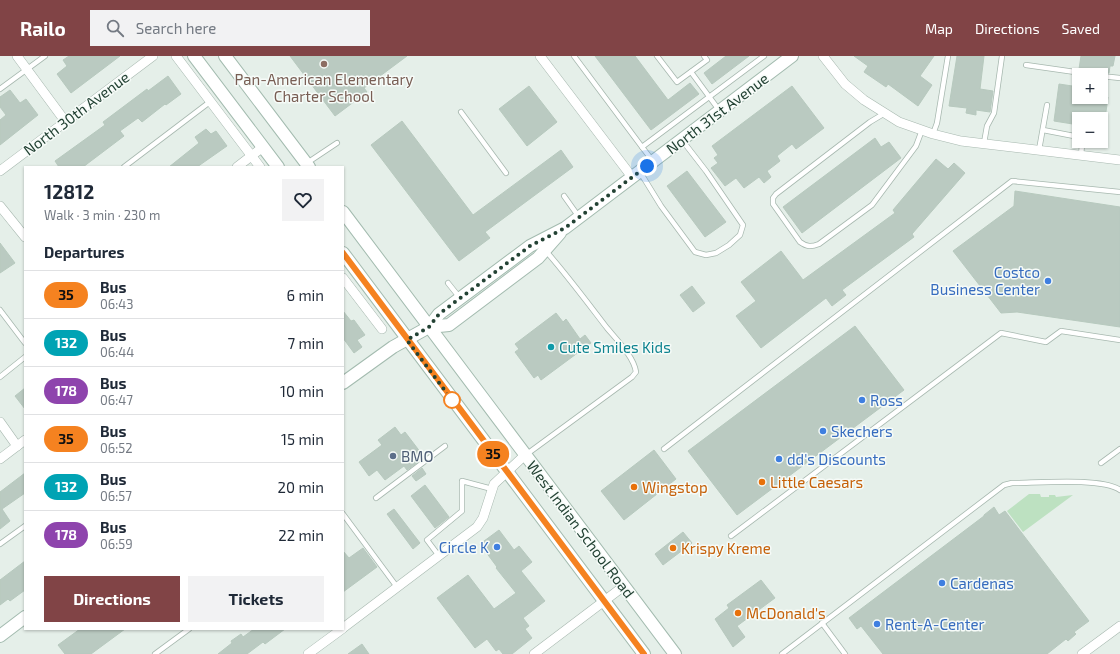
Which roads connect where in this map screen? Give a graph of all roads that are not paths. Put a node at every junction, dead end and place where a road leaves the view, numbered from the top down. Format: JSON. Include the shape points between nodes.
{"nodes":[{"id":1,"x":17,"y":56,"type":"edge"},
{"id":2,"x":44,"y":56,"type":"edge"},
{"id":3,"x":153,"y":56,"type":"edge"},
{"id":4,"x":176,"y":56,"type":"edge"},
{"id":5,"x":194,"y":56,"type":"edge"},
{"id":6,"x":225,"y":56,"type":"edge"},
{"id":7,"x":540,"y":56,"type":"edge"},
{"id":8,"x":574,"y":56,"type":"edge"},
{"id":9,"x":657,"y":56,"type":"edge"},
{"id":10,"x":704,"y":56,"type":"edge"},
{"id":11,"x":764,"y":56,"type":"edge"},
{"id":12,"x":792,"y":56,"type":"edge"},
{"id":13,"x":823,"y":56,"type":"edge"},
{"id":14,"x":948,"y":56,"type":"edge"},
{"id":15,"x":1002,"y":56,"type":"edge"},
{"id":16,"x":1026,"y":65,"type":"dead end"},
{"id":17,"x":26,"y":69,"type":"junction"},
{"id":18,"x":691,"y":72,"type":"junction"},
{"id":19,"x":1072,"y":72,"type":"edge"},
{"id":20,"x":1108,"y":77,"type":"edge"},
{"id":21,"x":1120,"y":78,"type":"edge"},
{"id":22,"x":0,"y":89,"type":"edge"},
{"id":23,"x":710,"y":97,"type":"junction"},
{"id":24,"x":211,"y":101,"type":"junction"},
{"id":25,"x":1047,"y":105,"type":"dead end"},
{"id":26,"x":720,"y":111,"type":"junction"},
{"id":27,"x":461,"y":112,"type":"dead end"},
{"id":28,"x":885,"y":113,"type":"junction"},
{"id":29,"x":65,"y":121,"type":"junction"},
{"id":30,"x":922,"y":130,"type":"junction"},
{"id":31,"x":1043,"y":130,"type":"junction"},
{"id":32,"x":933,"y":134,"type":"junction"},
{"id":33,"x":1072,"y":136,"type":"edge"},
{"id":34,"x":682,"y":140,"type":"junction"},
{"id":35,"x":337,"y":142,"type":"dead end"},
{"id":36,"x":984,"y":143,"type":"junction"},
{"id":37,"x":263,"y":147,"type":"junction"},
{"id":38,"x":642,"y":147,"type":"junction"},
{"id":39,"x":1082,"y":148,"type":"edge"},
{"id":40,"x":1040,"y":150,"type":"junction"},
{"id":41,"x":1081,"y":155,"type":"junction"},
{"id":42,"x":251,"y":156,"type":"junction"},
{"id":43,"x":1120,"y":160,"type":"edge"},
{"id":44,"x":653,"y":161,"type":"junction"},
{"id":45,"x":308,"y":165,"type":"edge"},
{"id":46,"x":125,"y":166,"type":"edge"},
{"id":47,"x":238,"y":166,"type":"edge"},
{"id":48,"x":259,"y":166,"type":"edge"},
{"id":49,"x":277,"y":166,"type":"edge"},
{"id":50,"x":0,"y":171,"type":"edge"},
{"id":51,"x":506,"y":173,"type":"dead end"},
{"id":52,"x":636,"y":174,"type":"junction"},
{"id":53,"x":1120,"y":192,"type":"edge"},
{"id":54,"x":564,"y":196,"type":"dead end"},
{"id":55,"x":0,"y":206,"type":"edge"},
{"id":56,"x":344,"y":213,"type":"edge"},
{"id":57,"x":579,"y":218,"type":"junction"},
{"id":58,"x":565,"y":228,"type":"junction"},
{"id":59,"x":24,"y":236,"type":"edge"},
{"id":60,"x":545,"y":250,"type":"junction"},
{"id":61,"x":344,"y":254,"type":"edge"},
{"id":62,"x":344,"y":279,"type":"edge"},
{"id":63,"x":448,"y":283,"type":"dead end"},
{"id":64,"x":460,"y":298,"type":"junction"},
{"id":65,"x":0,"y":310,"type":"edge"},
{"id":66,"x":429,"y":327,"type":"junction"},
{"id":67,"x":382,"y":329,"type":"dead end"},
{"id":68,"x":407,"y":340,"type":"junction"},
{"id":69,"x":1120,"y":340,"type":"edge"},
{"id":70,"x":24,"y":342,"type":"edge"},
{"id":71,"x":24,"y":358,"type":"edge"},
{"id":72,"x":0,"y":377,"type":"edge"},
{"id":73,"x":344,"y":382,"type":"edge"},
{"id":74,"x":0,"y":422,"type":"edge"},
{"id":75,"x":24,"y":441,"type":"edge"},
{"id":76,"x":17,"y":446,"type":"junction"},
{"id":77,"x":445,"y":446,"type":"dead end"},
{"id":78,"x":664,"y":449,"type":"dead end"},
{"id":79,"x":1120,"y":449,"type":"edge"},
{"id":80,"x":525,"y":455,"type":"junction"},
{"id":81,"x":0,"y":458,"type":"edge"},
{"id":82,"x":1101,"y":463,"type":"dead end"},
{"id":83,"x":507,"y":472,"type":"junction"},
{"id":84,"x":492,"y":489,"type":"junction"},
{"id":85,"x":1120,"y":490,"type":"edge"},
{"id":86,"x":376,"y":498,"type":"dead end"},
{"id":87,"x":344,"y":515,"type":"edge"},
{"id":88,"x":24,"y":527,"type":"edge"},
{"id":89,"x":731,"y":536,"type":"dead end"},
{"id":90,"x":0,"y":544,"type":"edge"},
{"id":91,"x":439,"y":556,"type":"junction"},
{"id":92,"x":624,"y":586,"type":"junction"},
{"id":93,"x":397,"y":588,"type":"junction"},
{"id":94,"x":604,"y":601,"type":"junction"},
{"id":95,"x":24,"y":618,"type":"edge"},
{"id":96,"x":822,"y":623,"type":"junction"},
{"id":97,"x":1120,"y":626,"type":"edge"},
{"id":98,"x":344,"y":628,"type":"edge"},
{"id":99,"x":188,"y":630,"type":"edge"},
{"id":100,"x":341,"y":630,"type":"edge"},
{"id":101,"x":0,"y":636,"type":"edge"},
{"id":102,"x":155,"y":654,"type":"edge"},
{"id":103,"x":308,"y":654,"type":"edge"},
{"id":104,"x":534,"y":654,"type":"edge"},
{"id":105,"x":644,"y":654,"type":"edge"},
{"id":106,"x":675,"y":654,"type":"edge"},
{"id":107,"x":782,"y":654,"type":"edge"},
{"id":108,"x":845,"y":654,"type":"edge"},
{"id":109,"x":1082,"y":654,"type":"edge"}],
"edges":[{"from":1,"to":17,"type":"street"},
{"from":2,"to":17,"type":"lane"},
{"from":3,"to":29,"type":"street","name":"North 30th Avenue"},
{"from":4,"to":24,"type":"street"},
{"from":5,"to":37,"type":"main road"},
{"from":6,"to":45,"type":"main road"},
{"from":7,"to":52,"type":"street"},
{"from":8,"to":38,"type":"lane"},
{"from":9,"to":18,"type":"lane","via":[[677,82]]},
{"from":10,"to":18,"type":"lane","via":[[707,60]]},
{"from":11,"to":23,"type":"lane"},
{"from":12,"to":26,"type":"main road","name":"North 31st Avenue"},
{"from":13,"to":28,"type":"street","via":[[845,84]]},
{"from":14,"to":32,"type":"lane"},
{"from":15,"to":36,"type":"lane","via":[[994,113],[987,126]]},
{"from":16,"to":19,"type":"lane"},
{"from":17,"to":22,"type":"lane"},
{"from":17,"to":29,"type":"street"},
{"from":18,"to":23,"type":"lane"},
{"from":20,"to":21,"type":"lane"},
{"from":23,"to":26,"type":"lane"},
{"from":23,"to":38,"type":"lane"},
{"from":24,"to":42,"type":"street"},
{"from":24,"to":46,"type":"lane"},
{"from":25,"to":31,"type":"lane"},
{"from":26,"to":34,"type":"main road","name":"North 31st Avenue"},
{"from":27,"to":51,"type":"lane"},
{"from":28,"to":30,"type":"street"},
{"from":28,"to":30,"type":"lane","via":[[773,198],[773,204],[800,242],[812,247],[819,244],[872,205],[916,146]]},
{"from":29,"to":50,"type":"street","name":"North 30th Avenue"},
{"from":30,"to":32,"type":"street"},
{"from":31,"to":33,"type":"lane"},
{"from":31,"to":40,"type":"lane"},
{"from":32,"to":36,"type":"street","via":[[961,141]]},
{"from":34,"to":44,"type":"main road","name":"North 31st Avenue"},
{"from":34,"to":52,"type":"lane","via":[[743,225],[740,235],[729,245],[716,253],[706,255],[695,252]]},
{"from":35,"to":45,"type":"lane"},
{"from":36,"to":40,"type":"street"},
{"from":37,"to":42,"type":"street"},
{"from":37,"to":49,"type":"main road"},
{"from":38,"to":44,"type":"lane"},
{"from":39,"to":41,"type":"lane"},
{"from":40,"to":41,"type":"street"},
{"from":41,"to":43,"type":"street"},
{"from":42,"to":47,"type":"street"},
{"from":42,"to":48,"type":"street"},
{"from":44,"to":52,"type":"main road","name":"North 31st Avenue"},
{"from":52,"to":57,"type":"main road","name":"North 31st Avenue"},
{"from":53,"to":78,"type":"lane","via":[[1012,181]]},
{"from":54,"to":57,"type":"lane"},
{"from":55,"to":59,"type":"street"},
{"from":56,"to":66,"type":"main road","name":"West Indian School Road"},
{"from":57,"to":58,"type":"main road","name":"North 31st Avenue"},
{"from":58,"to":60,"type":"main road","name":"North 31st Avenue"},
{"from":58,"to":64,"type":"main road","name":"North 31st Avenue","via":[[530,246]]},
{"from":60,"to":66,"type":"main road","name":"North 31st Avenue","via":[[449,325]]},
{"from":60,"to":80,"type":"lane","via":[[620,344],[635,365],[636,372]]},
{"from":61,"to":68,"type":"main road","name":"West Indian School Road"},
{"from":62,"to":67,"type":"street"},
{"from":63,"to":64,"type":"lane"},
{"from":64,"to":66,"type":"main road","name":"North 31st Avenue","via":[[439,314]]},
{"from":65,"to":70,"type":"lane"},
{"from":66,"to":68,"type":"main road","name":"North 31st Avenue"},
{"from":66,"to":80,"type":"main road","name":"West Indian School Road"},
{"from":68,"to":73,"type":"main road","name":"North 31st Avenue"},
{"from":68,"to":83,"type":"main road","name":"West Indian School Road"},
{"from":69,"to":89,"type":"lane","via":[[1061,331],[1046,342],[1001,333]]},
{"from":71,"to":72,"type":"lane"},
{"from":74,"to":76,"type":"street"},
{"from":75,"to":76,"type":"street"},
{"from":76,"to":81,"type":"street"},
{"from":77,"to":86,"type":"lane"},
{"from":79,"to":82,"type":"lane"},
{"from":80,"to":83,"type":"street"},
{"from":80,"to":92,"type":"main road","name":"West Indian School Road"},
{"from":83,"to":84,"type":"street"},
{"from":83,"to":94,"type":"main road","name":"West Indian School Road"},
{"from":84,"to":91,"type":"street","via":[[483,518],[477,527]]},
{"from":84,"to":91,"type":"lane","via":[[462,481],[462,511],[427,540]]},
{"from":85,"to":96,"type":"lane","via":[[1111,485],[1089,482],[1004,485]]},
{"from":87,"to":93,"type":"lane"},
{"from":88,"to":90,"type":"lane"},
{"from":91,"to":93,"type":"street"},
{"from":92,"to":94,"type":"street"},
{"from":92,"to":106,"type":"main road","name":"West Indian School Road"},
{"from":93,"to":98,"type":"street"},
{"from":94,"to":104,"type":"street"},
{"from":94,"to":105,"type":"main road","name":"West Indian School Road"},
{"from":95,"to":101,"type":"main road"},
{"from":96,"to":107,"type":"lane"},
{"from":96,"to":108,"type":"lane"},
{"from":97,"to":109,"type":"street"},
{"from":99,"to":102,"type":"lane"},
{"from":100,"to":103,"type":"street"}]}
